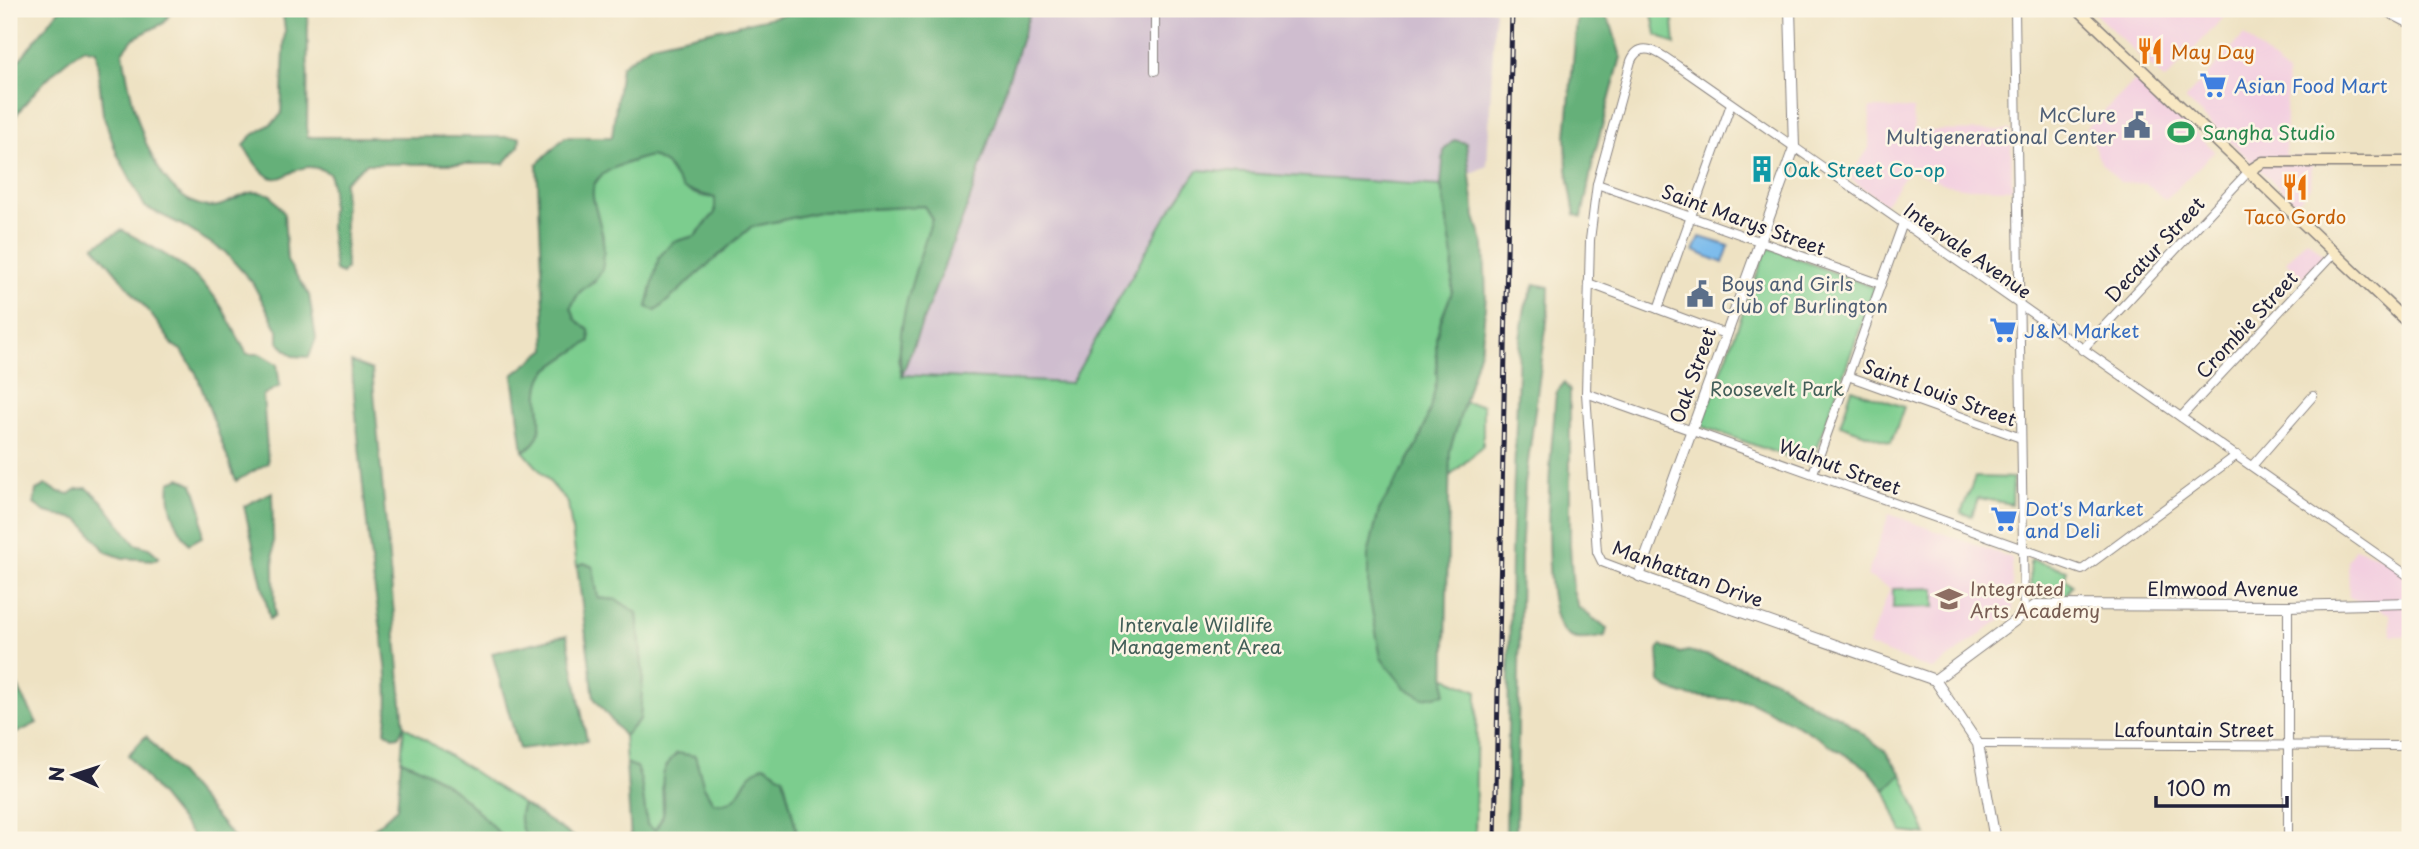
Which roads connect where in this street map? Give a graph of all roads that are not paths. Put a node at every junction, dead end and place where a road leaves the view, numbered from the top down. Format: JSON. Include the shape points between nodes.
{"nodes":[{"id":1,"x":1155,"y":9,"type":"edge"},
{"id":2,"x":1790,"y":9,"type":"edge"},
{"id":3,"x":2015,"y":9,"type":"edge"},
{"id":4,"x":2078,"y":9,"type":"edge"},
{"id":5,"x":2410,"y":9,"type":"edge"},
{"id":6,"x":2384,"y":11,"type":"edge"},
{"id":7,"x":2410,"y":24,"type":"edge"},
{"id":8,"x":1644,"y":49,"type":"joint"},
{"id":9,"x":1155,"y":71,"type":"dead end"},
{"id":10,"x":1731,"y":104,"type":"junction"},
{"id":11,"x":1794,"y":148,"type":"junction"},
{"id":12,"x":2410,"y":162,"type":"edge"},
{"id":13,"x":2249,"y":171,"type":"junction"},
{"id":14,"x":1597,"y":184,"type":"junction"},
{"id":15,"x":1691,"y":216,"type":"junction"},
{"id":16,"x":1903,"y":223,"type":"junction"},
{"id":17,"x":1759,"y":241,"type":"junction"},
{"id":18,"x":2335,"y":251,"type":"junction"},
{"id":19,"x":1588,"y":283,"type":"junction"},
{"id":20,"x":1881,"y":284,"type":"junction"},
{"id":21,"x":2020,"y":307,"type":"junction"},
{"id":22,"x":1658,"y":310,"type":"junction"},
{"id":23,"x":2410,"y":325,"type":"edge"},
{"id":24,"x":1726,"y":334,"type":"junction"},
{"id":25,"x":2082,"y":349,"type":"junction"},
{"id":26,"x":1848,"y":376,"type":"junction"},
{"id":27,"x":1586,"y":393,"type":"junction"},
{"id":28,"x":2313,"y":396,"type":"dead end"},
{"id":29,"x":2181,"y":417,"type":"junction"},
{"id":30,"x":1691,"y":430,"type":"junction"},
{"id":31,"x":2021,"y":438,"type":"junction"},
{"id":32,"x":2237,"y":455,"type":"junction"},
{"id":33,"x":2252,"y":466,"type":"junction"},
{"id":34,"x":1813,"y":473,"type":"junction"},
{"id":35,"x":2023,"y":548,"type":"junction"},
{"id":36,"x":1639,"y":576,"type":"junction"},
{"id":37,"x":2410,"y":577,"type":"edge"},
{"id":38,"x":2410,"y":603,"type":"edge"},
{"id":39,"x":2288,"y":606,"type":"junction"},
{"id":40,"x":2024,"y":614,"type":"junction"},
{"id":41,"x":1935,"y":680,"type":"junction"},
{"id":42,"x":1978,"y":744,"type":"junction"},
{"id":43,"x":2288,"y":746,"type":"junction"},
{"id":44,"x":2410,"y":746,"type":"edge"},
{"id":45,"x":1995,"y":840,"type":"edge"},
{"id":46,"x":2288,"y":840,"type":"edge"}],
"edges":[{"from":1,"to":9,"type":"street"},
{"from":2,"to":11,"type":"street"},
{"from":3,"to":21,"type":"street"},
{"from":4,"to":13,"type":"main road"},
{"from":5,"to":6,"type":"street"},
{"from":6,"to":7,"type":"street"},
{"from":8,"to":10,"type":"street","name":"Intervale Avenue","via":[[1658,52]]},
{"from":8,"to":14,"type":"street","name":"Manhattan Drive","via":[[1631,61]]},
{"from":10,"to":11,"type":"street","name":"Intervale Avenue"},
{"from":10,"to":15,"type":"street"},
{"from":11,"to":16,"type":"street","name":"Intervale Avenue"},
{"from":11,"to":17,"type":"street","name":"Oak Street"},
{"from":12,"to":13,"type":"main road","via":[[2263,162]]},
{"from":13,"to":18,"type":"main road"},
{"from":13,"to":25,"type":"street","name":"Decatur Street"},
{"from":14,"to":15,"type":"street","name":"Saint Marys Street"},
{"from":14,"to":19,"type":"street","name":"Manhattan Drive"},
{"from":15,"to":17,"type":"street","name":"Saint Marys Street"},
{"from":15,"to":22,"type":"street"},
{"from":16,"to":20,"type":"street"},
{"from":16,"to":21,"type":"street","name":"Intervale Avenue"},
{"from":17,"to":20,"type":"street","name":"Saint Marys Street"},
{"from":17,"to":24,"type":"street","name":"Oak Street"},
{"from":18,"to":23,"type":"main road"},
{"from":18,"to":29,"type":"street","name":"Crombie Street"},
{"from":19,"to":22,"type":"street"},
{"from":19,"to":27,"type":"street","name":"Manhattan Drive"},
{"from":20,"to":26,"type":"street"},
{"from":21,"to":25,"type":"street","name":"Intervale Avenue"},
{"from":21,"to":31,"type":"street"},
{"from":22,"to":24,"type":"street"},
{"from":24,"to":30,"type":"street","name":"Oak Street"},
{"from":25,"to":29,"type":"street","name":"Intervale Avenue"},
{"from":26,"to":31,"type":"street","name":"Saint Louis Street"},
{"from":26,"to":34,"type":"street"},
{"from":27,"to":30,"type":"street","name":"Walnut Street"},
{"from":27,"to":36,"type":"street","name":"Manhattan Drive","via":[[1597,552],[1602,562]]},
{"from":28,"to":33,"type":"street"},
{"from":29,"to":32,"type":"street","name":"Intervale Avenue"},
{"from":30,"to":34,"type":"street","name":"Walnut Street"},
{"from":30,"to":36,"type":"street","name":"Oak Street"},
{"from":31,"to":35,"type":"street"},
{"from":32,"to":33,"type":"street","name":"Intervale Avenue"},
{"from":32,"to":35,"type":"street","name":"Walnut Street","via":[[2082,570]]},
{"from":33,"to":37,"type":"street","name":"Intervale Avenue"},
{"from":34,"to":35,"type":"street","name":"Walnut Street"},
{"from":35,"to":40,"type":"street"},
{"from":36,"to":41,"type":"street","name":"Manhattan Drive"},
{"from":38,"to":39,"type":"street","name":"Elmwood Avenue"},
{"from":39,"to":40,"type":"street","name":"Elmwood Avenue","via":[[2036,605]]},
{"from":39,"to":43,"type":"street"},
{"from":40,"to":41,"type":"street"},
{"from":41,"to":42,"type":"street"},
{"from":42,"to":43,"type":"street","name":"Lafountain Street"},
{"from":42,"to":45,"type":"street"},
{"from":43,"to":44,"type":"street","name":"Lafountain Street"},
{"from":43,"to":46,"type":"street"}]}
